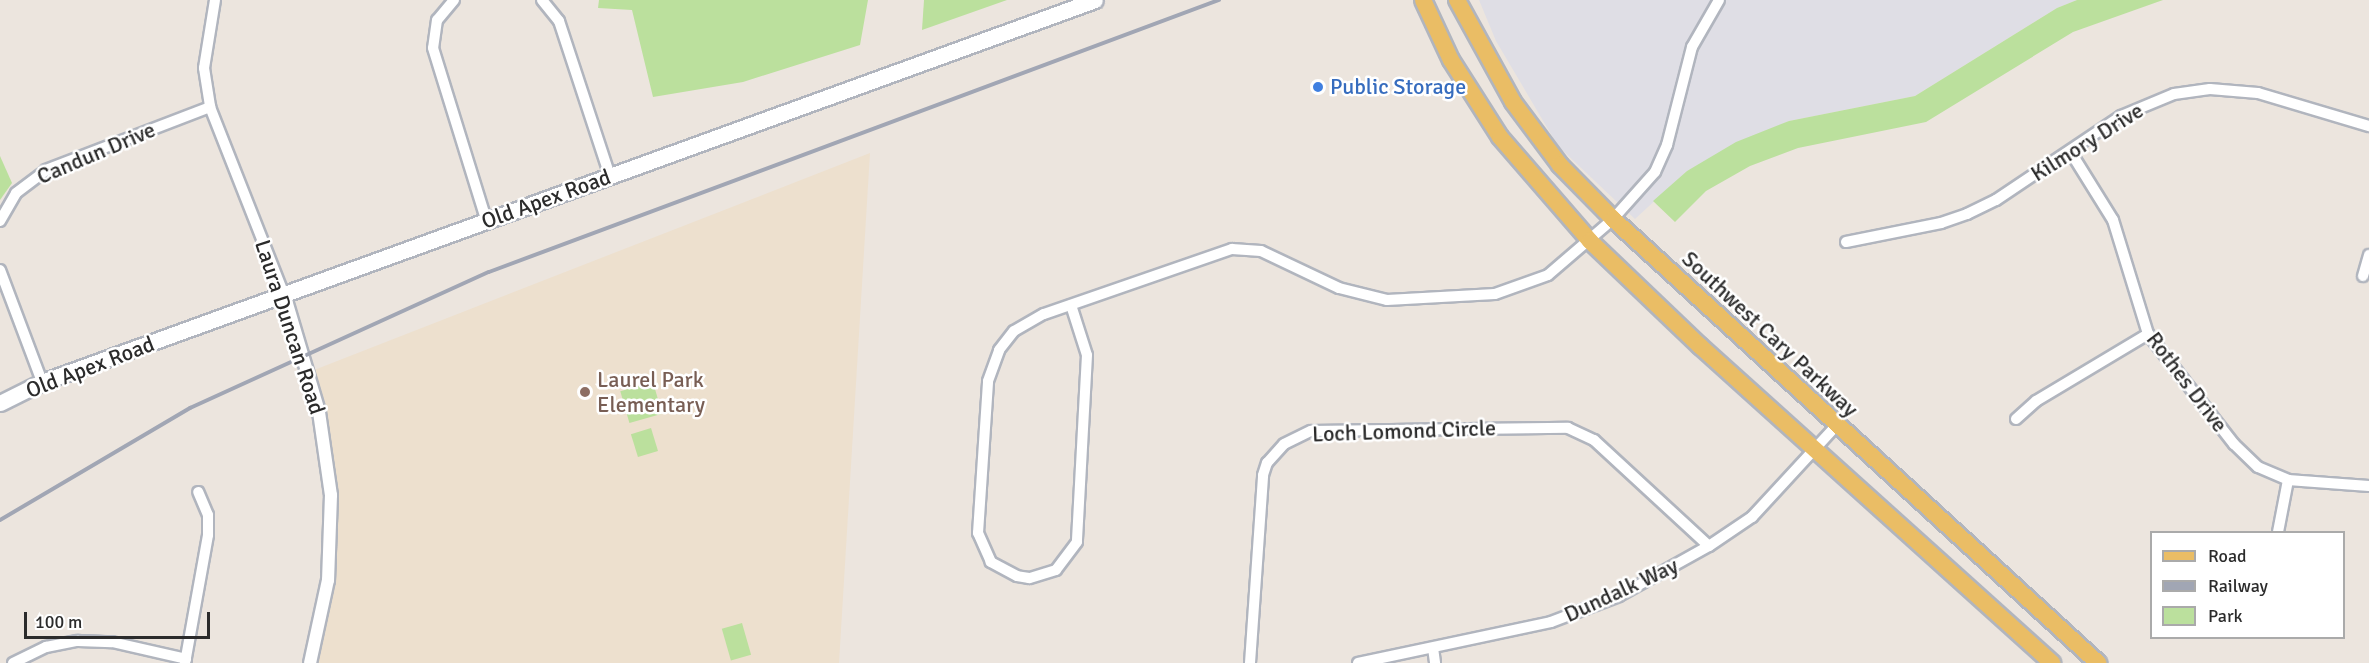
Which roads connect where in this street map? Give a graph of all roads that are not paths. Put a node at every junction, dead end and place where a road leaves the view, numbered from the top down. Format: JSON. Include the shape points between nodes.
{"nodes":[{"id":1,"x":215,"y":0,"type":"edge"},
{"id":2,"x":454,"y":0,"type":"edge"},
{"id":3,"x":542,"y":0,"type":"edge"},
{"id":4,"x":1095,"y":0,"type":"edge"},
{"id":5,"x":1423,"y":0,"type":"edge"},
{"id":6,"x":1457,"y":0,"type":"edge"},
{"id":7,"x":1719,"y":0,"type":"edge"},
{"id":8,"x":210,"y":107,"type":"junction"},
{"id":9,"x":2369,"y":126,"type":"edge"},
{"id":10,"x":2070,"y":151,"type":"junction"},
{"id":11,"x":610,"y":176,"type":"junction"},
{"id":12,"x":1612,"y":219,"type":"junction"},
{"id":13,"x":0,"y":221,"type":"edge"},
{"id":14,"x":487,"y":222,"type":"junction"},
{"id":15,"x":1590,"y":241,"type":"junction"},
{"id":16,"x":1845,"y":242,"type":"dead end"},
{"id":17,"x":2369,"y":255,"type":"edge"},
{"id":18,"x":0,"y":270,"type":"edge"},
{"id":19,"x":2363,"y":276,"type":"dead end"},
{"id":20,"x":285,"y":297,"type":"junction"},
{"id":21,"x":1071,"y":305,"type":"junction"},
{"id":22,"x":2148,"y":334,"type":"junction"},
{"id":23,"x":42,"y":382,"type":"junction"},
{"id":24,"x":0,"y":403,"type":"edge"},
{"id":25,"x":2016,"y":419,"type":"dead end"},
{"id":26,"x":1837,"y":425,"type":"junction"},
{"id":27,"x":1815,"y":449,"type":"junction"},
{"id":28,"x":2288,"y":480,"type":"junction"},
{"id":29,"x":2369,"y":486,"type":"edge"},
{"id":30,"x":198,"y":492,"type":"dead end"},
{"id":31,"x":2278,"y":531,"type":"edge"},
{"id":32,"x":1709,"y":546,"type":"junction"},
{"id":33,"x":1433,"y":648,"type":"junction"},
{"id":34,"x":186,"y":661,"type":"edge"},
{"id":35,"x":13,"y":663,"type":"edge"},
{"id":36,"x":310,"y":663,"type":"edge"},
{"id":37,"x":1250,"y":663,"type":"edge"},
{"id":38,"x":1358,"y":663,"type":"edge"},
{"id":39,"x":1435,"y":663,"type":"edge"},
{"id":40,"x":2052,"y":663,"type":"edge"},
{"id":41,"x":2098,"y":663,"type":"edge"}],
"edges":[{"from":1,"to":8,"type":"street","name":"Laura Duncan Road","via":[[204,68]]},
{"from":2,"to":14,"type":"street","via":[[437,20],[433,48]]},
{"from":3,"to":11,"type":"street","via":[[559,21]]},
{"from":4,"to":11,"type":"main road","name":"Old Apex Road"},
{"from":5,"to":15,"type":"main road","via":[[1451,60],[1500,137]]},
{"from":6,"to":12,"type":"main road","name":"Southwest Cary Parkway","via":[[1479,47],[1518,110],[1560,165]]},
{"from":7,"to":12,"type":"street","via":[[1692,47],[1662,159],[1647,183]]},
{"from":8,"to":13,"type":"street","name":"Candun Drive","via":[[46,170],[16,193]]},
{"from":8,"to":20,"type":"street","name":"Laura Duncan Road"},
{"from":9,"to":10,"type":"street","name":"Kilmory Drive","via":[[2258,93],[2190,90],[2138,107]]},
{"from":10,"to":16,"type":"street","name":"Kilmory Drive","via":[[1967,214]]},
{"from":10,"to":22,"type":"street","name":"Rothes Drive","via":[[2113,220]]},
{"from":11,"to":14,"type":"main road","name":"Old Apex Road"},
{"from":12,"to":15,"type":"street"},
{"from":12,"to":26,"type":"main road","name":"Southwest Cary Parkway"},
{"from":14,"to":20,"type":"main road","name":"Old Apex Road"},
{"from":15,"to":21,"type":"street","via":[[1548,275],[1495,294],[1375,298],[1339,288],[1261,251],[1232,249],[1217,250]]},
{"from":15,"to":27,"type":"main road"},
{"from":17,"to":19,"type":"street"},
{"from":18,"to":23,"type":"street"},
{"from":20,"to":23,"type":"main road","name":"Old Apex Road"},
{"from":20,"to":36,"type":"street","name":"Laura Duncan Road","via":[[319,412],[331,495],[328,580]]},
{"from":21,"to":21,"type":"street","via":[[1044,314],[1014,331],[999,350],[988,381],[978,532],[991,562],[1017,576],[1029,578],[1056,570],[1071,555],[1079,532],[1088,355]]},
{"from":22,"to":25,"type":"street","via":[[2036,401]]},
{"from":22,"to":28,"type":"street","name":"Rothes Drive","via":[[2249,460]]},
{"from":23,"to":24,"type":"main road","name":"Old Apex Road"},
{"from":26,"to":27,"type":"street","name":"Dundalk Way"},
{"from":26,"to":41,"type":"main road","name":"Southwest Cary Parkway"},
{"from":27,"to":32,"type":"street","name":"Dundalk Way","via":[[1767,503]]},
{"from":27,"to":40,"type":"main road"},
{"from":28,"to":29,"type":"street","name":"Rothes Drive"},
{"from":28,"to":31,"type":"street"},
{"from":30,"to":34,"type":"street","via":[[208,515],[208,535]]},
{"from":32,"to":33,"type":"street","name":"Dundalk Way","via":[[1619,596],[1572,616]]},
{"from":32,"to":37,"type":"street","name":"Loch Lomond Circle","via":[[1594,440],[1568,429],[1311,431],[1284,444],[1267,463],[1263,474]]},
{"from":33,"to":38,"type":"street","name":"Dundalk Way"},
{"from":33,"to":39,"type":"street"},
{"from":34,"to":35,"type":"street","via":[[112,642],[78,641],[36,651]]}]}
